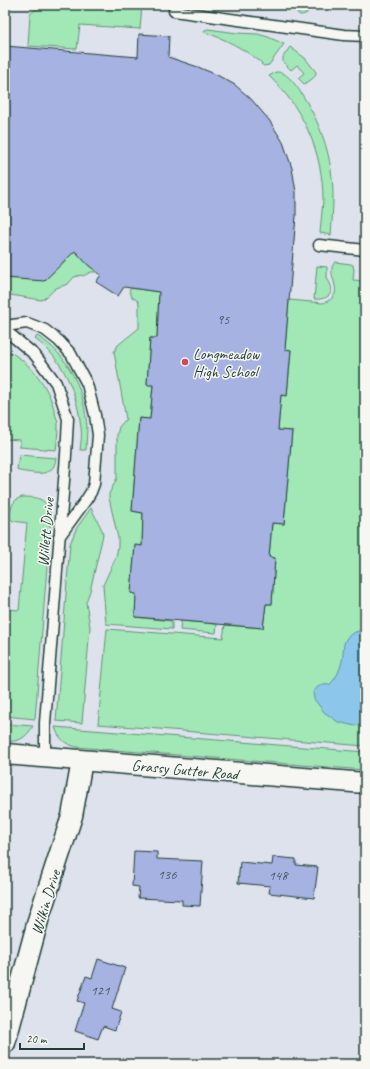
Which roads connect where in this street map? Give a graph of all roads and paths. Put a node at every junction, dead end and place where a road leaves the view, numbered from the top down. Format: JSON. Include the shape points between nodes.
{"nodes":[{"id":1,"x":174,"y":11,"type":"dead end"},
{"id":2,"x":365,"y":36,"type":"edge"},
{"id":3,"x":319,"y":245,"type":"dead end"},
{"id":4,"x":365,"y":250,"type":"edge"},
{"id":5,"x":5,"y":326,"type":"edge"},
{"id":6,"x":5,"y":333,"type":"edge"},
{"id":7,"x":59,"y":538,"type":"junction"},
{"id":8,"x":5,"y":754,"type":"edge"},
{"id":9,"x":45,"y":757,"type":"junction"},
{"id":10,"x":82,"y":760,"type":"junction"},
{"id":11,"x":365,"y":783,"type":"edge"},
{"id":12,"x":5,"y":1043,"type":"edge"}],
"edges":[{"from":1,"to":2,"type":"lane"},
{"from":3,"to":4,"type":"lane"},
{"from":5,"to":7,"type":"lane","via":[[27,323],[45,330],[59,341],[71,354],[87,384],[95,415],[98,435],[94,484]]},
{"from":6,"to":7,"type":"lane","name":"Willett Drive","via":[[35,355],[56,383],[68,419]]},
{"from":7,"to":9,"type":"lane","name":"Willett Drive"},
{"from":8,"to":9,"type":"street","name":"Grassy Gutter Road"},
{"from":9,"to":10,"type":"street","name":"Grassy Gutter Road"},
{"from":10,"to":11,"type":"street","name":"Grassy Gutter Road"},
{"from":10,"to":12,"type":"street","name":"Wilkin Drive","via":[[72,816],[39,917]]}]}
